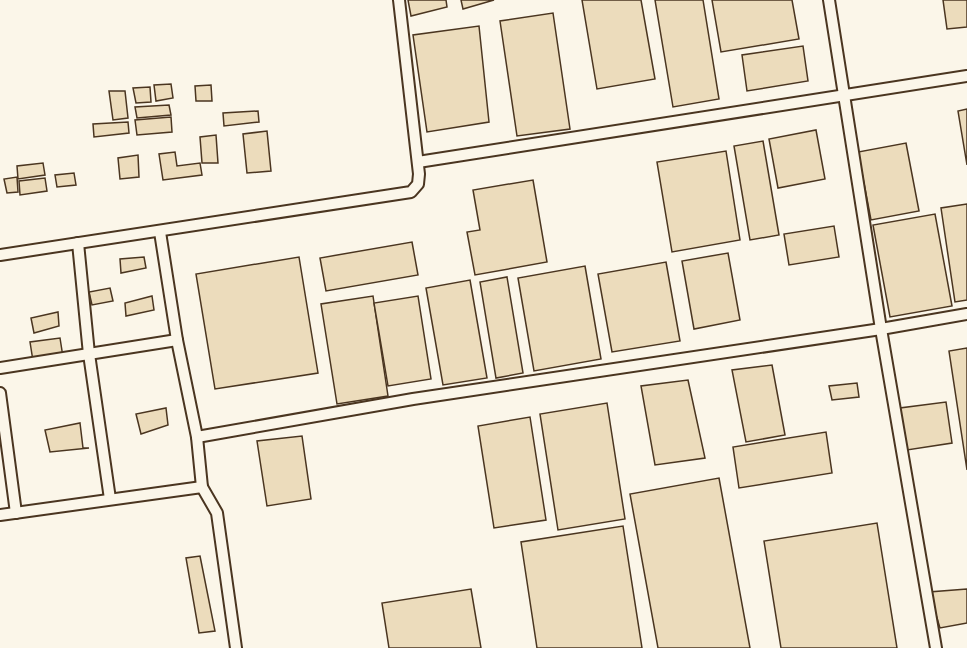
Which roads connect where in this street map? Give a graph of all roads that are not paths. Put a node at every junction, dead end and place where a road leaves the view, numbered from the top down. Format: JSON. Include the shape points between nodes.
{"nodes":[{"id":1,"x":399,"y":0,"type":"edge"},
{"id":2,"x":829,"y":0,"type":"edge"},
{"id":3,"x":967,"y":76,"type":"edge"},
{"id":4,"x":844,"y":95,"type":"junction"},
{"id":5,"x":418,"y":162,"type":"junction"},
{"id":6,"x":160,"y":231,"type":"junction"},
{"id":7,"x":78,"y":243,"type":"junction"},
{"id":8,"x":0,"y":255,"type":"edge"},
{"id":9,"x":967,"y":314,"type":"edge"},
{"id":10,"x":881,"y":329,"type":"junction"},
{"id":11,"x":177,"y":340,"type":"junction"},
{"id":12,"x":89,"y":354,"type":"junction"},
{"id":13,"x":0,"y":369,"type":"edge"},
{"id":14,"x":0,"y":393,"type":"edge"},
{"id":15,"x":197,"y":437,"type":"junction"},
{"id":16,"x":202,"y":487,"type":"junction"},
{"id":17,"x":110,"y":499,"type":"junction"},
{"id":18,"x":16,"y":513,"type":"junction"},
{"id":19,"x":0,"y":515,"type":"edge"},
{"id":20,"x":236,"y":648,"type":"edge"},
{"id":21,"x":936,"y":648,"type":"edge"}],
"edges":[{"from":1,"to":5,"type":"street"},
{"from":2,"to":4,"type":"street"},
{"from":3,"to":4,"type":"street"},
{"from":4,"to":5,"type":"street"},
{"from":4,"to":10,"type":"street"},
{"from":5,"to":6,"type":"street","via":[[416,189],[405,194]]},
{"from":6,"to":7,"type":"street"},
{"from":6,"to":11,"type":"street"},
{"from":7,"to":8,"type":"street"},
{"from":7,"to":12,"type":"street"},
{"from":9,"to":10,"type":"street"},
{"from":10,"to":15,"type":"street","via":[[413,399]]},
{"from":10,"to":21,"type":"street"},
{"from":11,"to":12,"type":"street"},
{"from":11,"to":15,"type":"street"},
{"from":12,"to":13,"type":"street"},
{"from":12,"to":17,"type":"street"},
{"from":14,"to":18,"type":"street"},
{"from":15,"to":16,"type":"street"},
{"from":16,"to":17,"type":"street"},
{"from":16,"to":20,"type":"street","via":[[217,513]]},
{"from":17,"to":18,"type":"street"},
{"from":18,"to":19,"type":"street"}]}
